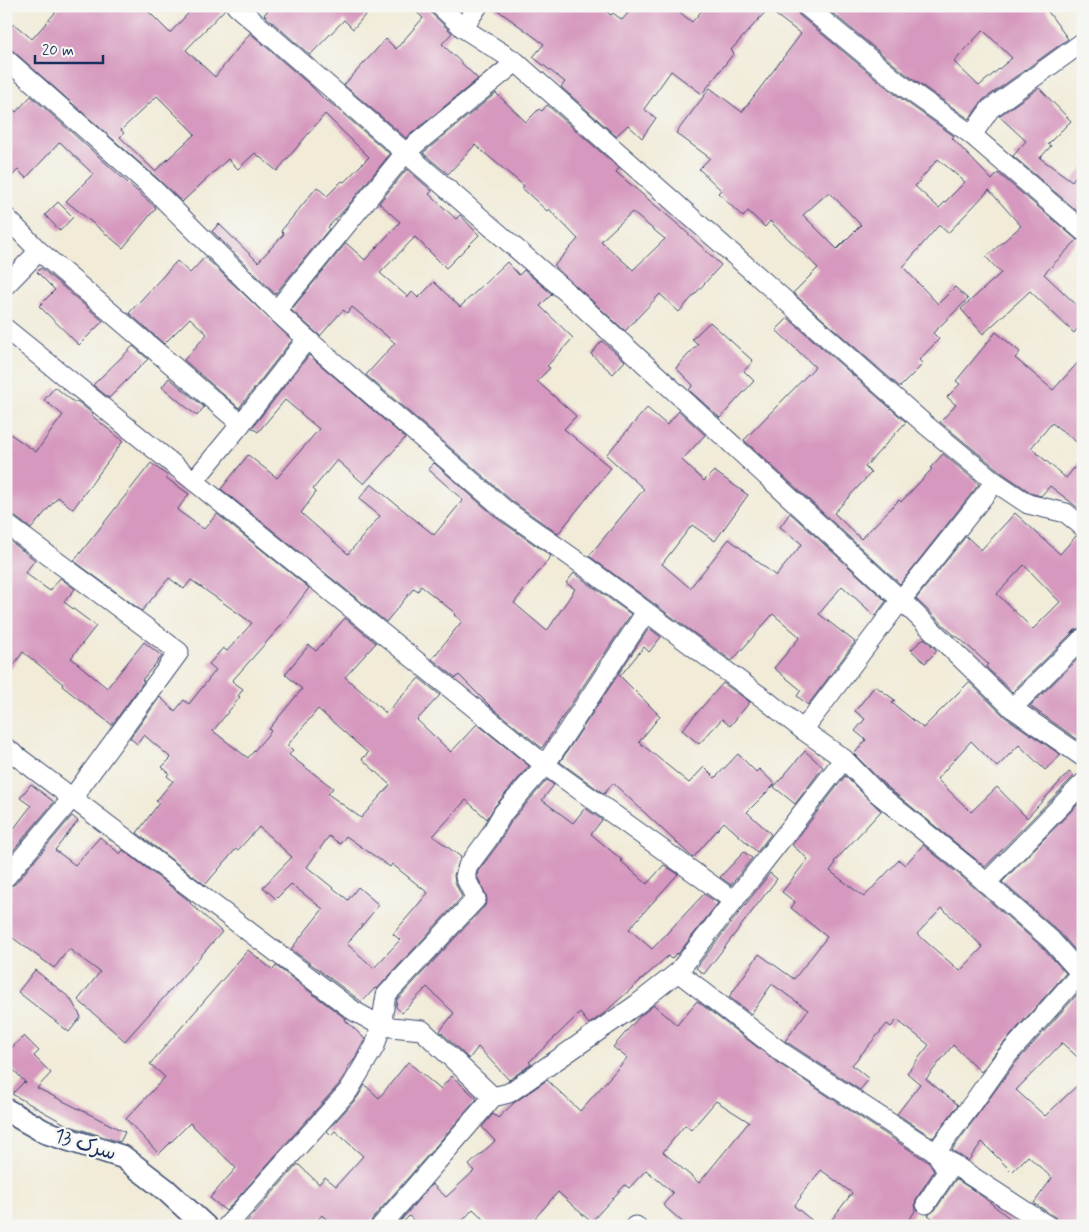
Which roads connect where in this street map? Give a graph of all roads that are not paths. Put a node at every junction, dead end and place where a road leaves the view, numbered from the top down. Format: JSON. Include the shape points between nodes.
{"nodes":[{"id":1,"x":236,"y":6,"type":"edge"},
{"id":2,"x":440,"y":6,"type":"edge"},
{"id":3,"x":478,"y":6,"type":"edge"},
{"id":4,"x":806,"y":6,"type":"edge"},
{"id":5,"x":463,"y":28,"type":"junction"},
{"id":6,"x":1083,"y":42,"type":"edge"},
{"id":7,"x":6,"y":59,"type":"edge"},
{"id":8,"x":516,"y":62,"type":"junction"},
{"id":9,"x":972,"y":135,"type":"junction"},
{"id":10,"x":406,"y":152,"type":"junction"},
{"id":11,"x":6,"y":217,"type":"edge"},
{"id":12,"x":1083,"y":231,"type":"edge"},
{"id":13,"x":39,"y":251,"type":"junction"},
{"id":14,"x":6,"y":285,"type":"edge"},
{"id":15,"x":276,"y":311,"type":"junction"},
{"id":16,"x":6,"y":329,"type":"edge"},
{"id":17,"x":307,"y":339,"type":"junction"},
{"id":18,"x":241,"y":424,"type":"junction"},
{"id":19,"x":194,"y":481,"type":"junction"},
{"id":20,"x":995,"y":482,"type":"junction"},
{"id":21,"x":6,"y":524,"type":"edge"},
{"id":22,"x":1083,"y":527,"type":"edge"},
{"id":23,"x":901,"y":600,"type":"junction"},
{"id":24,"x":646,"y":612,"type":"junction"},
{"id":25,"x":1083,"y":638,"type":"edge"},
{"id":26,"x":1012,"y":708,"type":"junction"},
{"id":27,"x":803,"y":730,"type":"junction"},
{"id":28,"x":6,"y":748,"type":"edge"},
{"id":29,"x":1083,"y":757,"type":"edge"},
{"id":30,"x":844,"y":759,"type":"junction"},
{"id":31,"x":545,"y":765,"type":"junction"},
{"id":32,"x":1083,"y":783,"type":"edge"},
{"id":33,"x":72,"y":797,"type":"junction"},
{"id":34,"x":6,"y":877,"type":"edge"},
{"id":35,"x":986,"y":883,"type":"junction"},
{"id":36,"x":734,"y":901,"type":"junction"},
{"id":37,"x":678,"y":972,"type":"junction"},
{"id":38,"x":1081,"y":975,"type":"edge"},
{"id":39,"x":381,"y":1026,"type":"junction"},
{"id":40,"x":493,"y":1097,"type":"junction"},
{"id":41,"x":6,"y":1110,"type":"edge"},
{"id":42,"x":936,"y":1152,"type":"junction"},
{"id":43,"x":926,"y":1204,"type":"dead end"},
{"id":44,"x":205,"y":1226,"type":"edge"},
{"id":45,"x":227,"y":1226,"type":"edge"},
{"id":46,"x":380,"y":1226,"type":"edge"},
{"id":47,"x":1048,"y":1226,"type":"edge"}],
"edges":[{"from":1,"to":10,"type":"street"},
{"from":2,"to":5,"type":"street"},
{"from":3,"to":5,"type":"street"},
{"from":4,"to":9,"type":"street","via":[[899,83]]},
{"from":5,"to":8,"type":"street"},
{"from":6,"to":9,"type":"street","via":[[990,109]]},
{"from":7,"to":15,"type":"street","via":[[151,188]]},
{"from":8,"to":10,"type":"street"},
{"from":8,"to":20,"type":"street","via":[[927,426]]},
{"from":9,"to":12,"type":"street"},
{"from":10,"to":15,"type":"street"},
{"from":10,"to":23,"type":"street","via":[[571,296]]},
{"from":11,"to":13,"type":"street"},
{"from":13,"to":14,"type":"street"},
{"from":13,"to":18,"type":"street"},
{"from":15,"to":17,"type":"street"},
{"from":16,"to":19,"type":"street"},
{"from":17,"to":18,"type":"street"},
{"from":17,"to":24,"type":"street","via":[[505,510]]},
{"from":18,"to":19,"type":"street"},
{"from":19,"to":31,"type":"street"},
{"from":20,"to":22,"type":"street","via":[[1028,504],[1066,513]]},
{"from":20,"to":23,"type":"street"},
{"from":21,"to":33,"type":"street","via":[[179,652]]},
{"from":23,"to":26,"type":"street"},
{"from":23,"to":27,"type":"street"},
{"from":24,"to":27,"type":"street"},
{"from":24,"to":31,"type":"street"},
{"from":25,"to":26,"type":"street"},
{"from":26,"to":29,"type":"street"},
{"from":27,"to":30,"type":"street"},
{"from":28,"to":33,"type":"street"},
{"from":30,"to":35,"type":"street","via":[[877,793]]},
{"from":30,"to":36,"type":"street"},
{"from":31,"to":36,"type":"street"},
{"from":31,"to":39,"type":"street","via":[[503,813],[468,866],[465,877],[476,899],[386,995]]},
{"from":32,"to":35,"type":"street"},
{"from":33,"to":34,"type":"street"},
{"from":33,"to":39,"type":"street","via":[[354,1010]]},
{"from":35,"to":38,"type":"street","via":[[1051,940]]},
{"from":36,"to":37,"type":"street"},
{"from":37,"to":40,"type":"street","via":[[509,1093]]},
{"from":37,"to":42,"type":"street","via":[[784,1054]]},
{"from":38,"to":42,"type":"street","via":[[1004,1059]]},
{"from":39,"to":40,"type":"street","via":[[422,1030]]},
{"from":39,"to":45,"type":"street","via":[[375,1046],[349,1090]]},
{"from":40,"to":46,"type":"street"},
{"from":41,"to":44,"type":"street","name":"سرک 13","via":[[45,1132],[123,1157]]},
{"from":42,"to":43,"type":"street","via":[[947,1172]]},
{"from":42,"to":47,"type":"street"}]}
